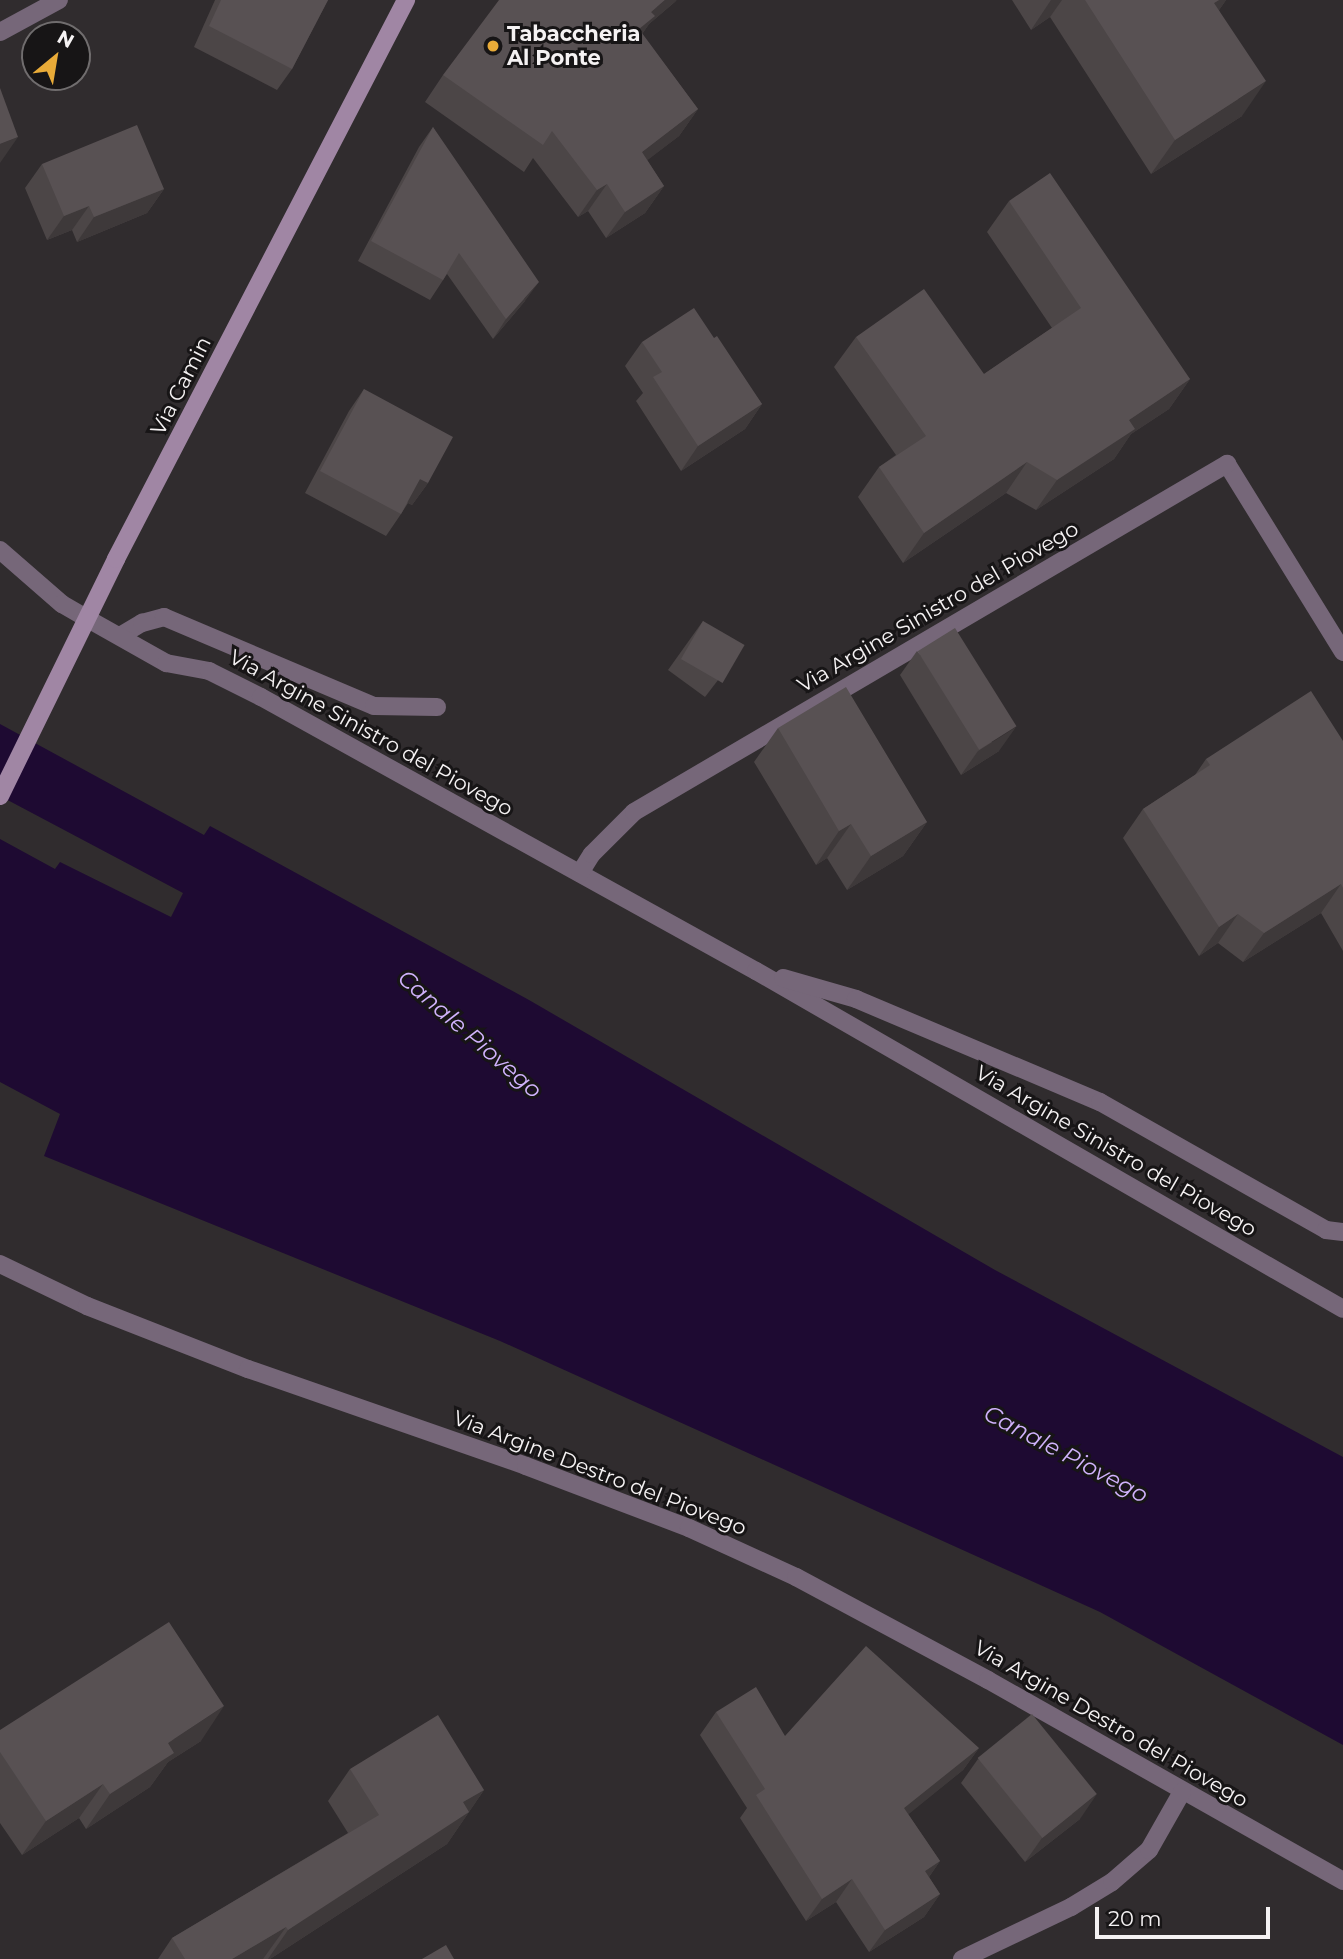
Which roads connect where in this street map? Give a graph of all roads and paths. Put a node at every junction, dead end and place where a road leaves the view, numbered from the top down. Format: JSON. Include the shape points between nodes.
{"nodes":[{"id":1,"x":59,"y":0,"type":"edge"},
{"id":2,"x":406,"y":0,"type":"edge"},
{"id":3,"x":0,"y":32,"type":"edge"},
{"id":4,"x":0,"y":550,"type":"edge"},
{"id":5,"x":88,"y":619,"type":"junction"},
{"id":6,"x":120,"y":636,"type":"junction"},
{"id":7,"x":1343,"y":652,"type":"edge"},
{"id":8,"x":437,"y":707,"type":"dead end"},
{"id":9,"x":0,"y":796,"type":"edge"},
{"id":10,"x":580,"y":873,"type":"junction"},
{"id":11,"x":756,"y":971,"type":"junction"},
{"id":12,"x":1343,"y":1232,"type":"edge"},
{"id":13,"x":0,"y":1264,"type":"edge"},
{"id":14,"x":1343,"y":1309,"type":"edge"},
{"id":15,"x":1182,"y":1791,"type":"junction"},
{"id":16,"x":1343,"y":1881,"type":"edge"},
{"id":17,"x":962,"y":1959,"type":"edge"}],
"edges":[{"from":1,"to":3,"type":"street"},
{"from":2,"to":5,"type":"street","name":"Via Camin"},
{"from":4,"to":5,"type":"street","name":"Via Argine Sinistro del Piovego","via":[[61,604]]},
{"from":5,"to":6,"type":"street","name":"Via Argine Sinistro del Piovego"},
{"from":5,"to":9,"type":"street","name":"Via Camin"},
{"from":6,"to":8,"type":"street","via":[[142,622],[163,617],[374,706]]},
{"from":6,"to":10,"type":"street","name":"Via Argine Sinistro del Piovego","via":[[166,663],[209,671],[240,686]]},
{"from":7,"to":10,"type":"street","name":"Via Argine Sinistro del Piovego","via":[[1227,464],[634,812],[592,854]]},
{"from":10,"to":11,"type":"street","name":"Via Argine Sinistro del Piovego"},
{"from":11,"to":12,"type":"street","name":"Via Argine Sinistro del Piovego","via":[[856,999],[1100,1102],[1326,1230]]},
{"from":11,"to":14,"type":"street","name":"Via Argine Sinistro del Piovego"},
{"from":13,"to":15,"type":"street","name":"Via Argine Destro del Piovego","via":[[87,1306],[248,1369],[526,1465],[690,1528],[796,1577],[976,1673]]},
{"from":15,"to":16,"type":"street","name":"Via Argine Destro del Piovego"},
{"from":15,"to":17,"type":"street","via":[[1149,1850],[1112,1882],[1072,1907]]}]}
